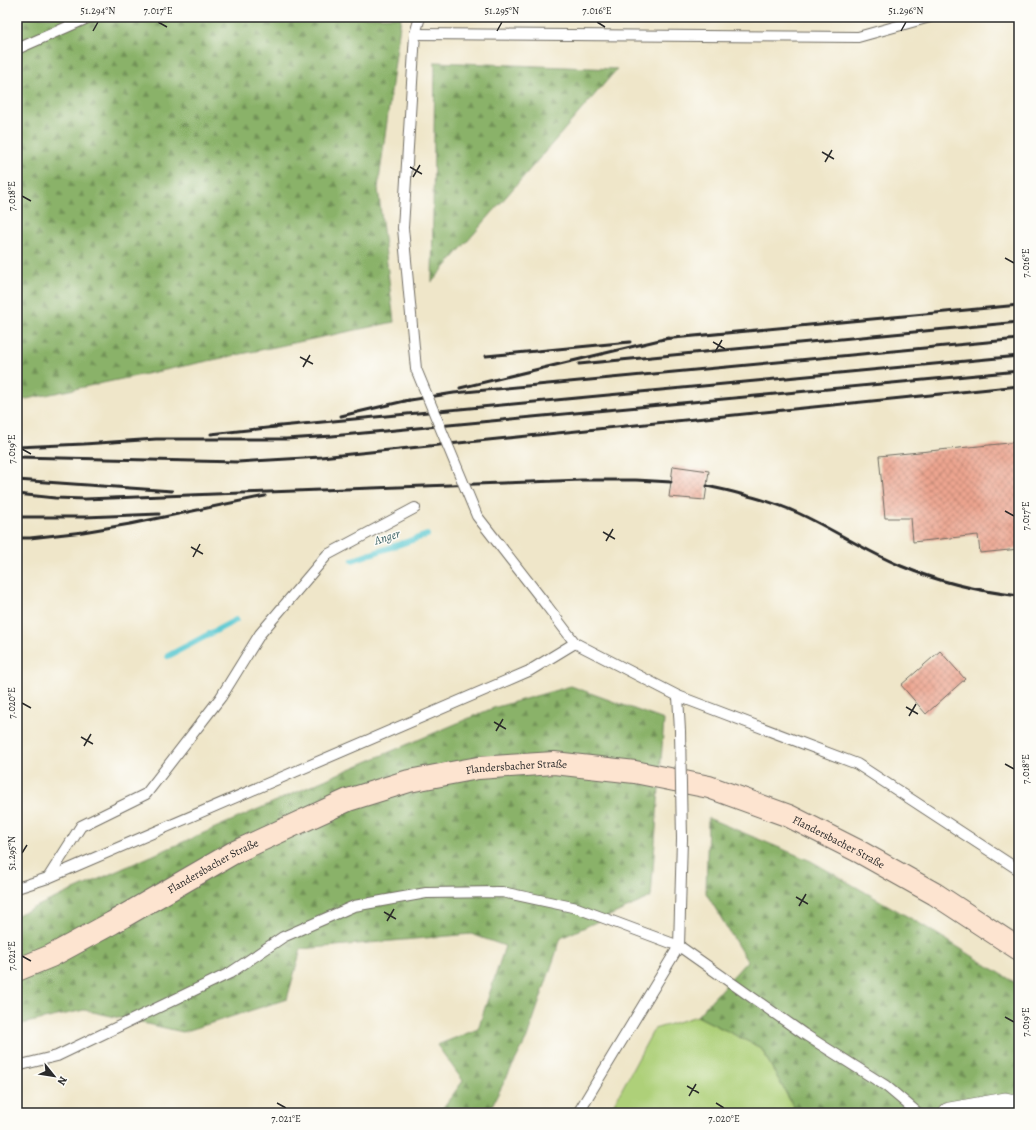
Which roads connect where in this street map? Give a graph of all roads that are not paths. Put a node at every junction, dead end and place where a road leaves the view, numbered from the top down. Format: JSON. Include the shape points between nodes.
{"nodes":[{"id":1,"x":90,"y":17,"type":"edge"},
{"id":2,"x":420,"y":17,"type":"edge"},
{"id":3,"x":930,"y":17,"type":"edge"},
{"id":4,"x":415,"y":34,"type":"junction"},
{"id":5,"x":17,"y":49,"type":"edge"},
{"id":6,"x":415,"y":508,"type":"dead end"},
{"id":7,"x":575,"y":643,"type":"junction"},
{"id":8,"x":678,"y":696,"type":"junction"},
{"id":9,"x":1019,"y":870,"type":"edge"},
{"id":10,"x":48,"y":878,"type":"junction"},
{"id":11,"x":17,"y":888,"type":"edge"},
{"id":12,"x":679,"y":946,"type":"junction"},
{"id":13,"x":1019,"y":949,"type":"edge"},
{"id":14,"x":17,"y":970,"type":"edge"},
{"id":15,"x":17,"y":1066,"type":"edge"},
{"id":16,"x":1019,"y":1106,"type":"edge"},
{"id":17,"x":578,"y":1113,"type":"edge"},
{"id":18,"x":918,"y":1113,"type":"edge"},
{"id":19,"x":949,"y":1113,"type":"edge"}],
"edges":[{"from":1,"to":5,"type":"lane"},
{"from":2,"to":4,"type":"lane"},
{"from":3,"to":4,"type":"lane","via":[[858,37]]},
{"from":4,"to":7,"type":"lane","bridge":true,"via":[[403,228],[416,369],[477,516]]},
{"from":6,"to":10,"type":"lane","via":[[327,555],[260,634],[221,697],[146,794],[81,826]]},
{"from":7,"to":8,"type":"lane"},
{"from":7,"to":10,"type":"lane","via":[[530,671]]},
{"from":8,"to":9,"type":"lane","via":[[857,764]]},
{"from":8,"to":12,"type":"lane","bridge":true,"via":[[682,839]]},
{"from":10,"to":11,"type":"lane"},
{"from":12,"to":15,"type":"lane","via":[[577,908],[502,892],[426,893],[354,906],[282,937],[230,973],[57,1056]]},
{"from":12,"to":17,"type":"lane"},
{"from":12,"to":18,"type":"lane","via":[[804,1034],[886,1086]]},
{"from":13,"to":14,"type":"street","name":"Flandersbacher Straße","via":[[935,894],[789,816],[709,787],[635,772],[554,763],[478,768],[416,779],[348,800],[233,853],[112,923],[51,956]]},
{"from":16,"to":19,"type":"street","via":[[1005,1103]]}]}
